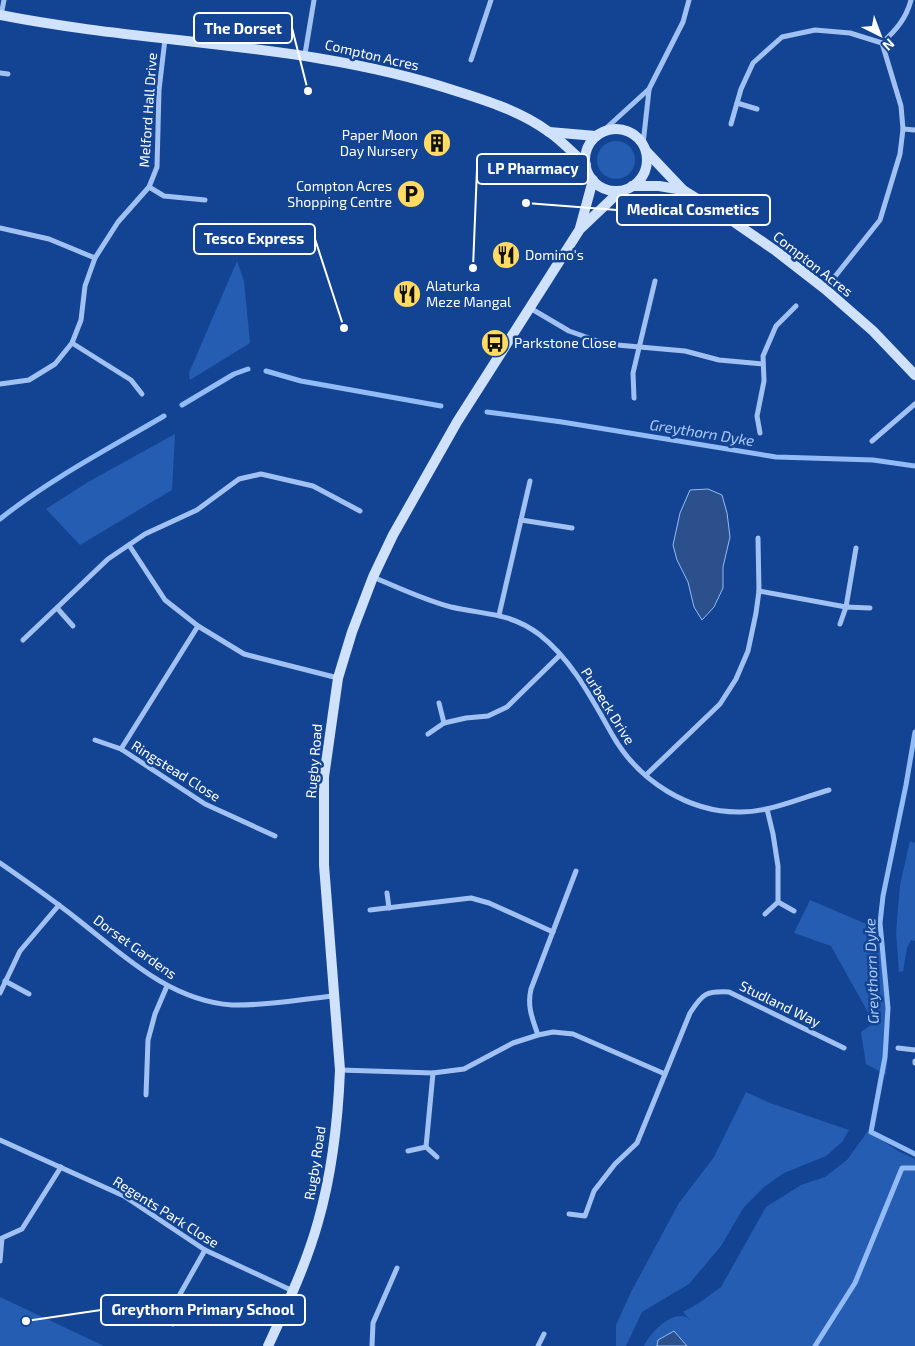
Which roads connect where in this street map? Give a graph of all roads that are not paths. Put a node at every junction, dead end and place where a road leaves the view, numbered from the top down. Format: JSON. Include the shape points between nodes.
{"nodes":[{"id":1,"x":4,"y":0,"type":"edge"},
{"id":2,"x":314,"y":0,"type":"edge"},
{"id":3,"x":491,"y":0,"type":"edge"},
{"id":4,"x":690,"y":0,"type":"edge"},
{"id":5,"x":911,"y":0,"type":"edge"},
{"id":6,"x":0,"y":15,"type":"edge"},
{"id":7,"x":165,"y":38,"type":"junction"},
{"id":8,"x":882,"y":43,"type":"junction"},
{"id":9,"x":305,"y":54,"type":"junction"},
{"id":10,"x":471,"y":60,"type":"dead end"},
{"id":11,"x":0,"y":73,"type":"edge"},
{"id":12,"x":8,"y":74,"type":"dead end"},
{"id":13,"x":649,"y":89,"type":"junction"},
{"id":14,"x":737,"y":103,"type":"junction"},
{"id":15,"x":757,"y":109,"type":"dead end"},
{"id":16,"x":731,"y":124,"type":"dead end"},
{"id":17,"x":903,"y":129,"type":"junction"},
{"id":18,"x":915,"y":130,"type":"edge"},
{"id":19,"x":549,"y":132,"type":"junction"},
{"id":20,"x":600,"y":134,"type":"junction"},
{"id":21,"x":645,"y":147,"type":"junction"},
{"id":22,"x":586,"y":165,"type":"junction"},
{"id":23,"x":593,"y":180,"type":"junction"},
{"id":24,"x":632,"y":186,"type":"junction"},
{"id":25,"x":149,"y":187,"type":"junction"},
{"id":26,"x":620,"y":190,"type":"junction"},
{"id":27,"x":683,"y":190,"type":"junction"},
{"id":28,"x":204,"y":200,"type":"dead end"},
{"id":29,"x":0,"y":228,"type":"edge"},
{"id":30,"x":580,"y":229,"type":"junction"},
{"id":31,"x":95,"y":258,"type":"junction"},
{"id":32,"x":655,"y":281,"type":"dead end"},
{"id":33,"x":825,"y":289,"type":"junction"},
{"id":34,"x":796,"y":306,"type":"dead end"},
{"id":35,"x":530,"y":308,"type":"junction"},
{"id":36,"x":72,"y":343,"type":"junction"},
{"id":37,"x":638,"y":347,"type":"junction"},
{"id":38,"x":763,"y":364,"type":"junction"},
{"id":39,"x":915,"y":375,"type":"edge"},
{"id":40,"x":0,"y":384,"type":"edge"},
{"id":41,"x":142,"y":394,"type":"dead end"},
{"id":42,"x":634,"y":398,"type":"dead end"},
{"id":43,"x":915,"y":404,"type":"edge"},
{"id":44,"x":760,"y":433,"type":"dead end"},
{"id":45,"x":872,"y":441,"type":"dead end"},
{"id":46,"x":530,"y":480,"type":"dead end"},
{"id":47,"x":360,"y":511,"type":"dead end"},
{"id":48,"x":521,"y":520,"type":"junction"},
{"id":49,"x":572,"y":528,"type":"dead end"},
{"id":50,"x":758,"y":538,"type":"dead end"},
{"id":51,"x":129,"y":545,"type":"junction"},
{"id":52,"x":856,"y":548,"type":"dead end"},
{"id":53,"x":373,"y":577,"type":"junction"},
{"id":54,"x":759,"y":591,"type":"junction"},
{"id":55,"x":846,"y":607,"type":"junction"},
{"id":56,"x":57,"y":608,"type":"junction"},
{"id":57,"x":870,"y":608,"type":"dead end"},
{"id":58,"x":500,"y":615,"type":"junction"},
{"id":59,"x":840,"y":624,"type":"dead end"},
{"id":60,"x":74,"y":626,"type":"dead end"},
{"id":61,"x":198,"y":626,"type":"junction"},
{"id":62,"x":23,"y":640,"type":"dead end"},
{"id":63,"x":560,"y":655,"type":"junction"},
{"id":64,"x":338,"y":678,"type":"junction"},
{"id":65,"x":439,"y":703,"type":"dead end"},
{"id":66,"x":444,"y":723,"type":"junction"},
{"id":67,"x":428,"y":734,"type":"dead end"},
{"id":68,"x":95,"y":740,"type":"dead end"},
{"id":69,"x":120,"y":749,"type":"junction"},
{"id":70,"x":646,"y":775,"type":"junction"},
{"id":71,"x":829,"y":790,"type":"dead end"},
{"id":72,"x":767,"y":809,"type":"junction"},
{"id":73,"x":275,"y":836,"type":"dead end"},
{"id":74,"x":0,"y":863,"type":"edge"},
{"id":75,"x":576,"y":871,"type":"dead end"},
{"id":76,"x":387,"y":893,"type":"dead end"},
{"id":77,"x":778,"y":902,"type":"junction"},
{"id":78,"x":59,"y":905,"type":"junction"},
{"id":79,"x":389,"y":908,"type":"junction"},
{"id":80,"x":370,"y":910,"type":"dead end"},
{"id":81,"x":794,"y":911,"type":"dead end"},
{"id":82,"x":765,"y":914,"type":"dead end"},
{"id":83,"x":553,"y":932,"type":"junction"},
{"id":84,"x":5,"y":981,"type":"junction"},
{"id":85,"x":167,"y":986,"type":"junction"},
{"id":86,"x":0,"y":994,"type":"edge"},
{"id":87,"x":29,"y":994,"type":"dead end"},
{"id":88,"x":334,"y":996,"type":"junction"},
{"id":89,"x":538,"y":1034,"type":"junction"},
{"id":90,"x":844,"y":1048,"type":"dead end"},
{"id":91,"x":898,"y":1048,"type":"dead end"},
{"id":92,"x":915,"y":1050,"type":"edge"},
{"id":93,"x":340,"y":1070,"type":"junction"},
{"id":94,"x":433,"y":1073,"type":"junction"},
{"id":95,"x":665,"y":1074,"type":"junction"},
{"id":96,"x":146,"y":1095,"type":"dead end"},
{"id":97,"x":0,"y":1140,"type":"edge"},
{"id":98,"x":426,"y":1146,"type":"junction"},
{"id":99,"x":408,"y":1151,"type":"dead end"},
{"id":100,"x":437,"y":1157,"type":"dead end"},
{"id":101,"x":61,"y":1167,"type":"junction"},
{"id":102,"x":569,"y":1214,"type":"dead end"},
{"id":103,"x":205,"y":1250,"type":"junction"},
{"id":104,"x":0,"y":1261,"type":"edge"},
{"id":105,"x":397,"y":1268,"type":"dead end"},
{"id":106,"x":293,"y":1291,"type":"junction"},
{"id":107,"x":173,"y":1324,"type":"dead end"},
{"id":108,"x":544,"y":1334,"type":"dead end"},
{"id":109,"x":268,"y":1346,"type":"edge"},
{"id":110,"x":372,"y":1346,"type":"edge"},
{"id":111,"x":538,"y":1346,"type":"edge"}],
"edges":[{"from":1,"to":6,"type":"street"},
{"from":2,"to":9,"type":"street"},
{"from":3,"to":10,"type":"street"},
{"from":4,"to":13,"type":"street","via":[[683,22]]},
{"from":5,"to":8,"type":"street","via":[[908,14]]},
{"from":6,"to":7,"type":"street","name":"Compton Acres"},
{"from":7,"to":9,"type":"street","name":"Compton Acres"},
{"from":7,"to":25,"type":"street","name":"Melford Hall Drive","via":[[159,90],[157,166]]},
{"from":8,"to":14,"type":"street","via":[[850,33],[815,30],[782,37],[753,63]]},
{"from":8,"to":17,"type":"street","via":[[901,106]]},
{"from":9,"to":19,"type":"street","name":"Compton Acres","via":[[439,85],[494,103]]},
{"from":11,"to":12,"type":"street"},
{"from":13,"to":20,"type":"street"},
{"from":13,"to":21,"type":"street"},
{"from":14,"to":15,"type":"street"},
{"from":14,"to":16,"type":"street"},
{"from":17,"to":18,"type":"street"},
{"from":17,"to":33,"type":"street","via":[[900,154],[880,220]]},
{"from":19,"to":20,"type":"street","name":"Compton Acres"},
{"from":19,"to":22,"type":"street","name":"Compton Acres"},
{"from":20,"to":21,"type":"street","via":[[611,129],[628,131]]},
{"from":20,"to":22,"type":"street","via":[[587,149]]},
{"from":21,"to":24,"type":"street","via":[[648,158],[645,171]]},
{"from":21,"to":27,"type":"street","name":"Compton Acres"},
{"from":22,"to":23,"type":"street"},
{"from":23,"to":26,"type":"street","via":[[606,189]]},
{"from":23,"to":30,"type":"street","name":"Rugby Road"},
{"from":24,"to":26,"type":"street"},
{"from":24,"to":27,"type":"street","name":"Compton Acres"},
{"from":25,"to":28,"type":"street","via":[[164,196]]},
{"from":25,"to":31,"type":"street","name":"Melford Hall Drive","via":[[118,222]]},
{"from":26,"to":30,"type":"street","name":"Rugby Road"},
{"from":27,"to":33,"type":"street","name":"Compton Acres","via":[[728,218]]},
{"from":29,"to":31,"type":"street","via":[[49,239]]},
{"from":30,"to":35,"type":"street","name":"Rugby Road"},
{"from":31,"to":36,"type":"street","name":"Melford Hall Drive","via":[[85,286],[81,320]]},
{"from":32,"to":37,"type":"street"},
{"from":33,"to":39,"type":"street","name":"Compton Acres"},
{"from":34,"to":38,"type":"street","via":[[776,326],[763,356]]},
{"from":35,"to":37,"type":"street","via":[[569,331],[606,344]]},
{"from":35,"to":53,"type":"street","name":"Rugby Road","via":[[433,462]]},
{"from":36,"to":40,"type":"street","name":"Melford Hall Drive","via":[[55,364],[29,380]]},
{"from":36,"to":41,"type":"street","via":[[132,380]]},
{"from":37,"to":38,"type":"street"},
{"from":37,"to":42,"type":"street","via":[[633,373]]},
{"from":38,"to":44,"type":"street","via":[[764,381],[757,416]]},
{"from":43,"to":45,"type":"street"},
{"from":46,"to":48,"type":"street"},
{"from":47,"to":51,"type":"street","via":[[313,486],[261,474],[239,478],[197,510]]},
{"from":48,"to":49,"type":"street"},
{"from":48,"to":58,"type":"street"},
{"from":50,"to":54,"type":"street"},
{"from":51,"to":56,"type":"street","via":[[108,559]]},
{"from":51,"to":61,"type":"street","via":[[165,600]]},
{"from":52,"to":55,"type":"street"},
{"from":53,"to":58,"type":"street","name":"Purbeck Drive","via":[[432,602]]},
{"from":53,"to":64,"type":"street","name":"Rugby Road"},
{"from":54,"to":55,"type":"street"},
{"from":54,"to":70,"type":"street","via":[[748,651],[736,679],[720,704]]},
{"from":55,"to":57,"type":"street"},
{"from":55,"to":59,"type":"street"},
{"from":56,"to":60,"type":"street"},
{"from":56,"to":62,"type":"street"},
{"from":58,"to":63,"type":"street","name":"Purbeck Drive","via":[[524,624]]},
{"from":61,"to":64,"type":"street","via":[[244,654]]},
{"from":61,"to":69,"type":"street","name":"Ringstead Close"},
{"from":63,"to":66,"type":"street","via":[[507,707],[488,716]]},
{"from":63,"to":70,"type":"street","name":"Purbeck Drive","via":[[582,682],[614,739]]},
{"from":64,"to":88,"type":"street","name":"Rugby Road","via":[[324,777],[324,866]]},
{"from":65,"to":66,"type":"street"},
{"from":66,"to":67,"type":"street"},
{"from":68,"to":69,"type":"street","name":"Ringstead Close"},
{"from":69,"to":73,"type":"street","name":"Ringstead Close","via":[[205,804]]},
{"from":70,"to":72,"type":"street","name":"Purbeck Drive","via":[[673,796],[716,811]]},
{"from":71,"to":72,"type":"street","name":"Purbeck Drive"},
{"from":72,"to":77,"type":"street","via":[[778,866]]},
{"from":74,"to":78,"type":"street","name":"Dorset Gardens"},
{"from":75,"to":83,"type":"street"},
{"from":76,"to":79,"type":"street"},
{"from":77,"to":81,"type":"street"},
{"from":77,"to":82,"type":"street"},
{"from":78,"to":84,"type":"street","via":[[20,951]]},
{"from":78,"to":85,"type":"street","name":"Dorset Gardens"},
{"from":79,"to":80,"type":"street"},
{"from":79,"to":83,"type":"street","via":[[471,898]]},
{"from":83,"to":89,"type":"street","via":[[529,999],[529,1010]]},
{"from":84,"to":86,"type":"street"},
{"from":84,"to":87,"type":"street"},
{"from":85,"to":88,"type":"street","name":"Dorset Gardens","via":[[192,997],[231,1005]]},
{"from":85,"to":96,"type":"street","via":[[148,1040]]},
{"from":88,"to":93,"type":"street","name":"Rugby Road"},
{"from":89,"to":94,"type":"street","via":[[513,1043],[464,1069]]},
{"from":89,"to":95,"type":"street","via":[[573,1034]]},
{"from":90,"to":95,"type":"street","name":"Studland Way","via":[[729,992],[713,991],[699,998],[690,1013]]},
{"from":91,"to":92,"type":"street"},
{"from":93,"to":94,"type":"street"},
{"from":93,"to":106,"type":"street","name":"Rugby Road","via":[[325,1195],[311,1246]]},
{"from":94,"to":98,"type":"street"},
{"from":95,"to":102,"type":"street","name":"Studland Way","via":[[637,1143],[594,1191],[585,1216]]},
{"from":97,"to":101,"type":"street","name":"Regents Park Close"},
{"from":98,"to":99,"type":"street"},
{"from":98,"to":100,"type":"street"},
{"from":101,"to":103,"type":"street","name":"Regents Park Close","via":[[124,1196]]},
{"from":101,"to":104,"type":"street","via":[[22,1229],[2,1238]]},
{"from":103,"to":106,"type":"street","name":"Regents Park Close"},
{"from":103,"to":107,"type":"street","via":[[175,1303]]},
{"from":105,"to":110,"type":"street","via":[[372,1322]]},
{"from":106,"to":109,"type":"street","name":"Rugby Road"},
{"from":108,"to":111,"type":"street"}]}
